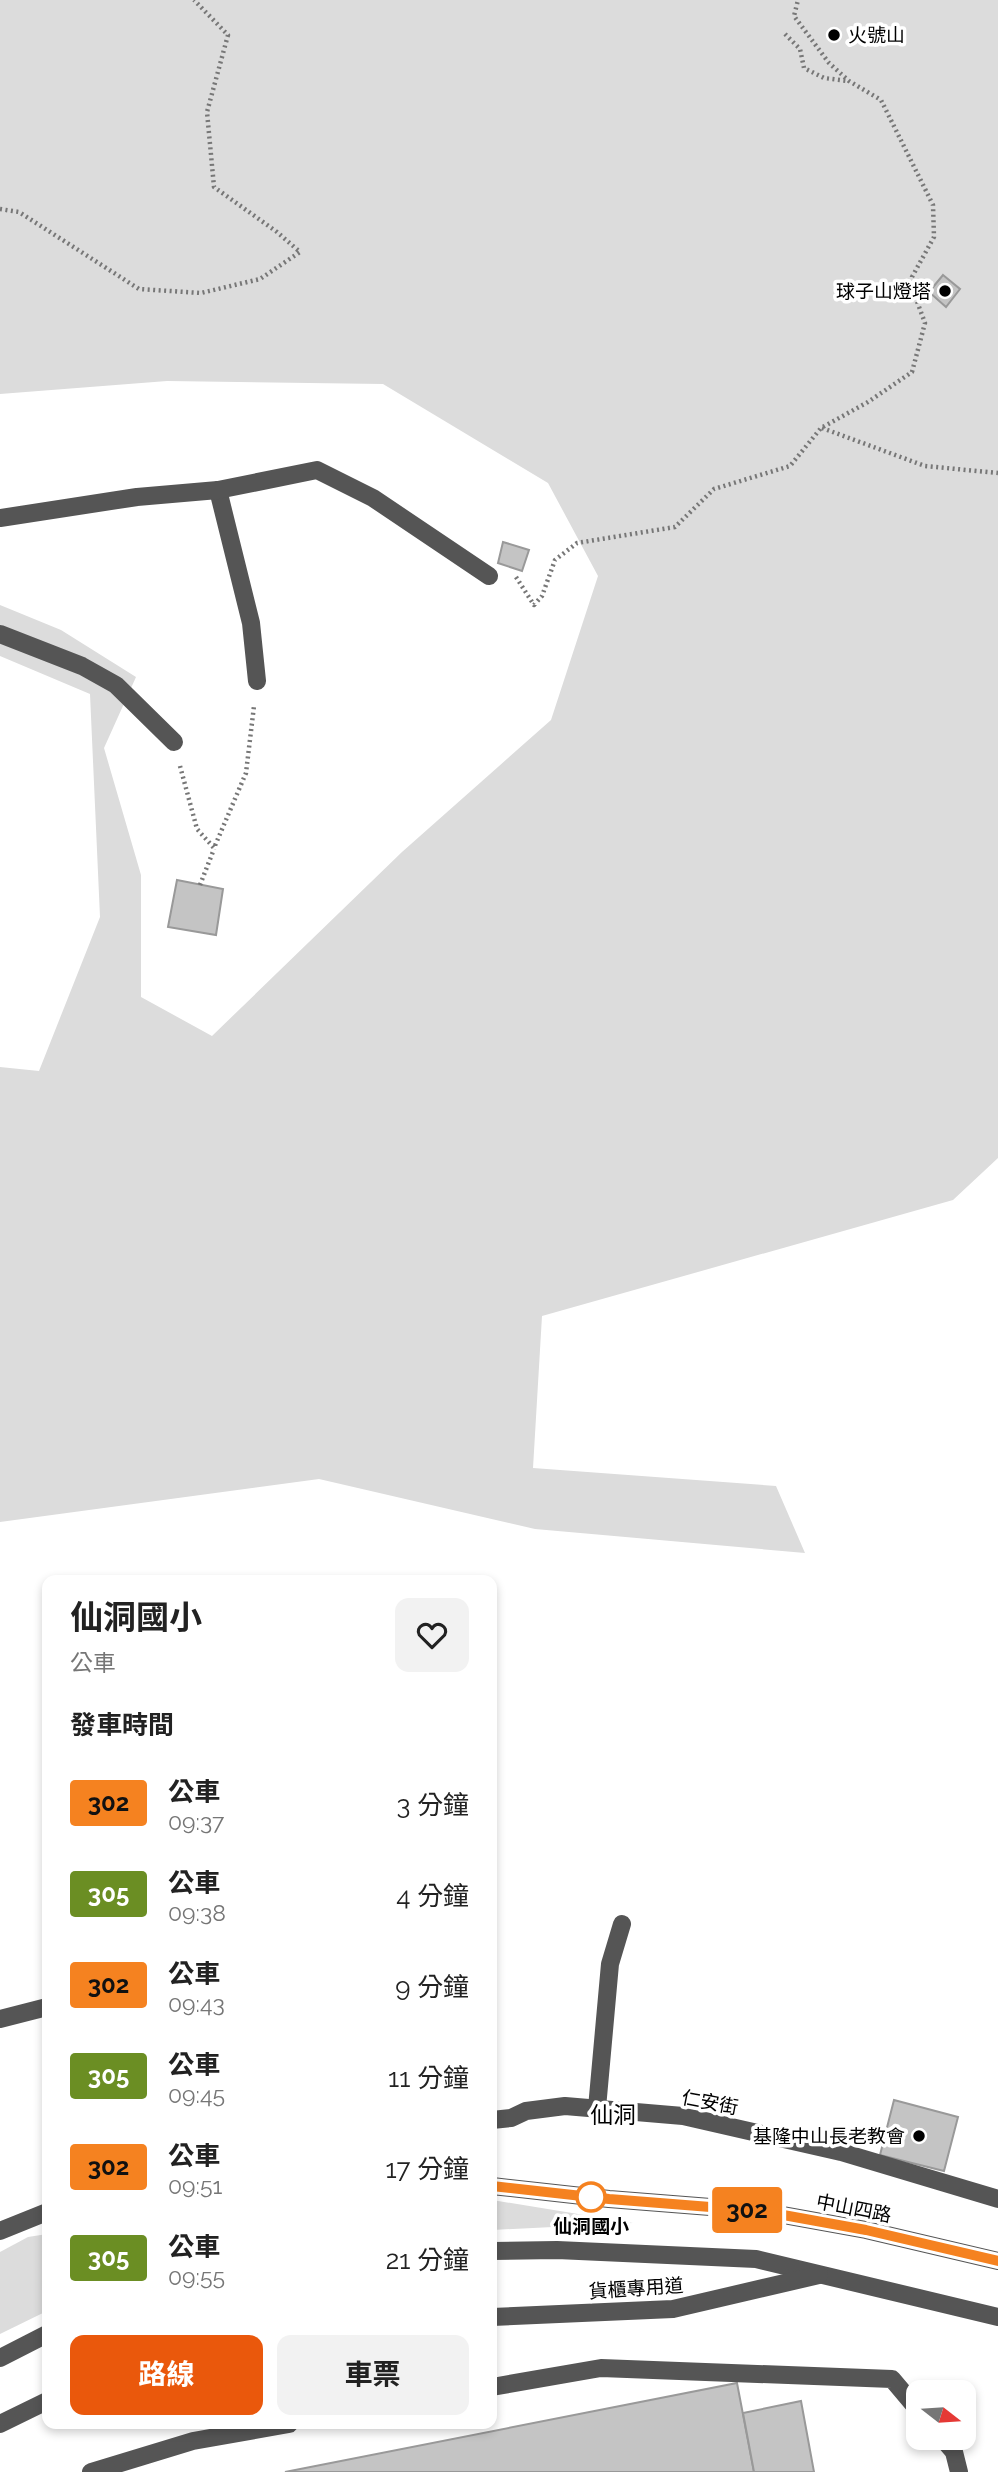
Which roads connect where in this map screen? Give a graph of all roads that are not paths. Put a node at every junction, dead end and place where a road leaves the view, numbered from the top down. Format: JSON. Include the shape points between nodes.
{"nodes":[{"id":1,"x":218,"y":490,"type":"junction"},
{"id":2,"x":0,"y":518,"type":"edge"},
{"id":3,"x":489,"y":576,"type":"road end"},
{"id":4,"x":0,"y":634,"type":"edge"},
{"id":5,"x":257,"y":681,"type":"road end"},
{"id":6,"x":174,"y":742,"type":"road end"},
{"id":7,"x":622,"y":1924,"type":"dead end"},
{"id":8,"x":42,"y":2008,"type":"edge"},
{"id":9,"x":0,"y":2019,"type":"edge"},
{"id":10,"x":597,"y":2108,"type":"junction"},
{"id":11,"x":497,"y":2119,"type":"edge"},
{"id":12,"x":497,"y":2187,"type":"edge"},
{"id":13,"x":998,"y":2199,"type":"edge"},
{"id":14,"x":42,"y":2214,"type":"edge"},
{"id":15,"x":0,"y":2231,"type":"edge"},
{"id":16,"x":497,"y":2250,"type":"edge"},
{"id":17,"x":998,"y":2261,"type":"edge"},
{"id":18,"x":822,"y":2274,"type":"junction"},
{"id":19,"x":497,"y":2317,"type":"edge"},
{"id":20,"x":998,"y":2318,"type":"edge"},
{"id":21,"x":42,"y":2337,"type":"edge"},
{"id":22,"x":0,"y":2358,"type":"edge"},
{"id":23,"x":497,"y":2386,"type":"edge"},
{"id":24,"x":906,"y":2396,"type":"edge"},
{"id":25,"x":42,"y":2403,"type":"edge"},
{"id":26,"x":0,"y":2424,"type":"edge"},
{"id":27,"x":261,"y":2429,"type":"edge"},
{"id":28,"x":952,"y":2450,"type":"edge"},
{"id":29,"x":91,"y":2472,"type":"edge"},
{"id":30,"x":959,"y":2472,"type":"edge"}],
"edges":[{"from":1,"to":2,"type":"street"},
{"from":1,"to":3,"type":"street","via":[[317,470],[373,498]]},
{"from":1,"to":5,"type":"street","via":[[251,623]]},
{"from":4,"to":6,"type":"street","via":[[82,666],[116,685]]},
{"from":7,"to":10,"type":"street","via":[[610,1964]]},
{"from":8,"to":9,"type":"street"},
{"from":10,"to":11,"type":"street","name":"仁安街","via":[[565,2106]]},
{"from":10,"to":13,"type":"street","name":"仁安街","via":[[683,2116],[841,2152]]},
{"from":12,"to":17,"type":"street","name":"中山四路","via":[[761,2211]]},
{"from":14,"to":15,"type":"street"},
{"from":16,"to":18,"type":"street","via":[[756,2259]]},
{"from":18,"to":19,"type":"street","name":"貨櫃專用道","via":[[673,2309]]},
{"from":18,"to":20,"type":"street"},
{"from":21,"to":22,"type":"street"},
{"from":23,"to":24,"type":"street","via":[[601,2368],[891,2379]]},
{"from":25,"to":26,"type":"street"},
{"from":27,"to":29,"type":"street","via":[[193,2441]]},
{"from":28,"to":30,"type":"street"}]}
